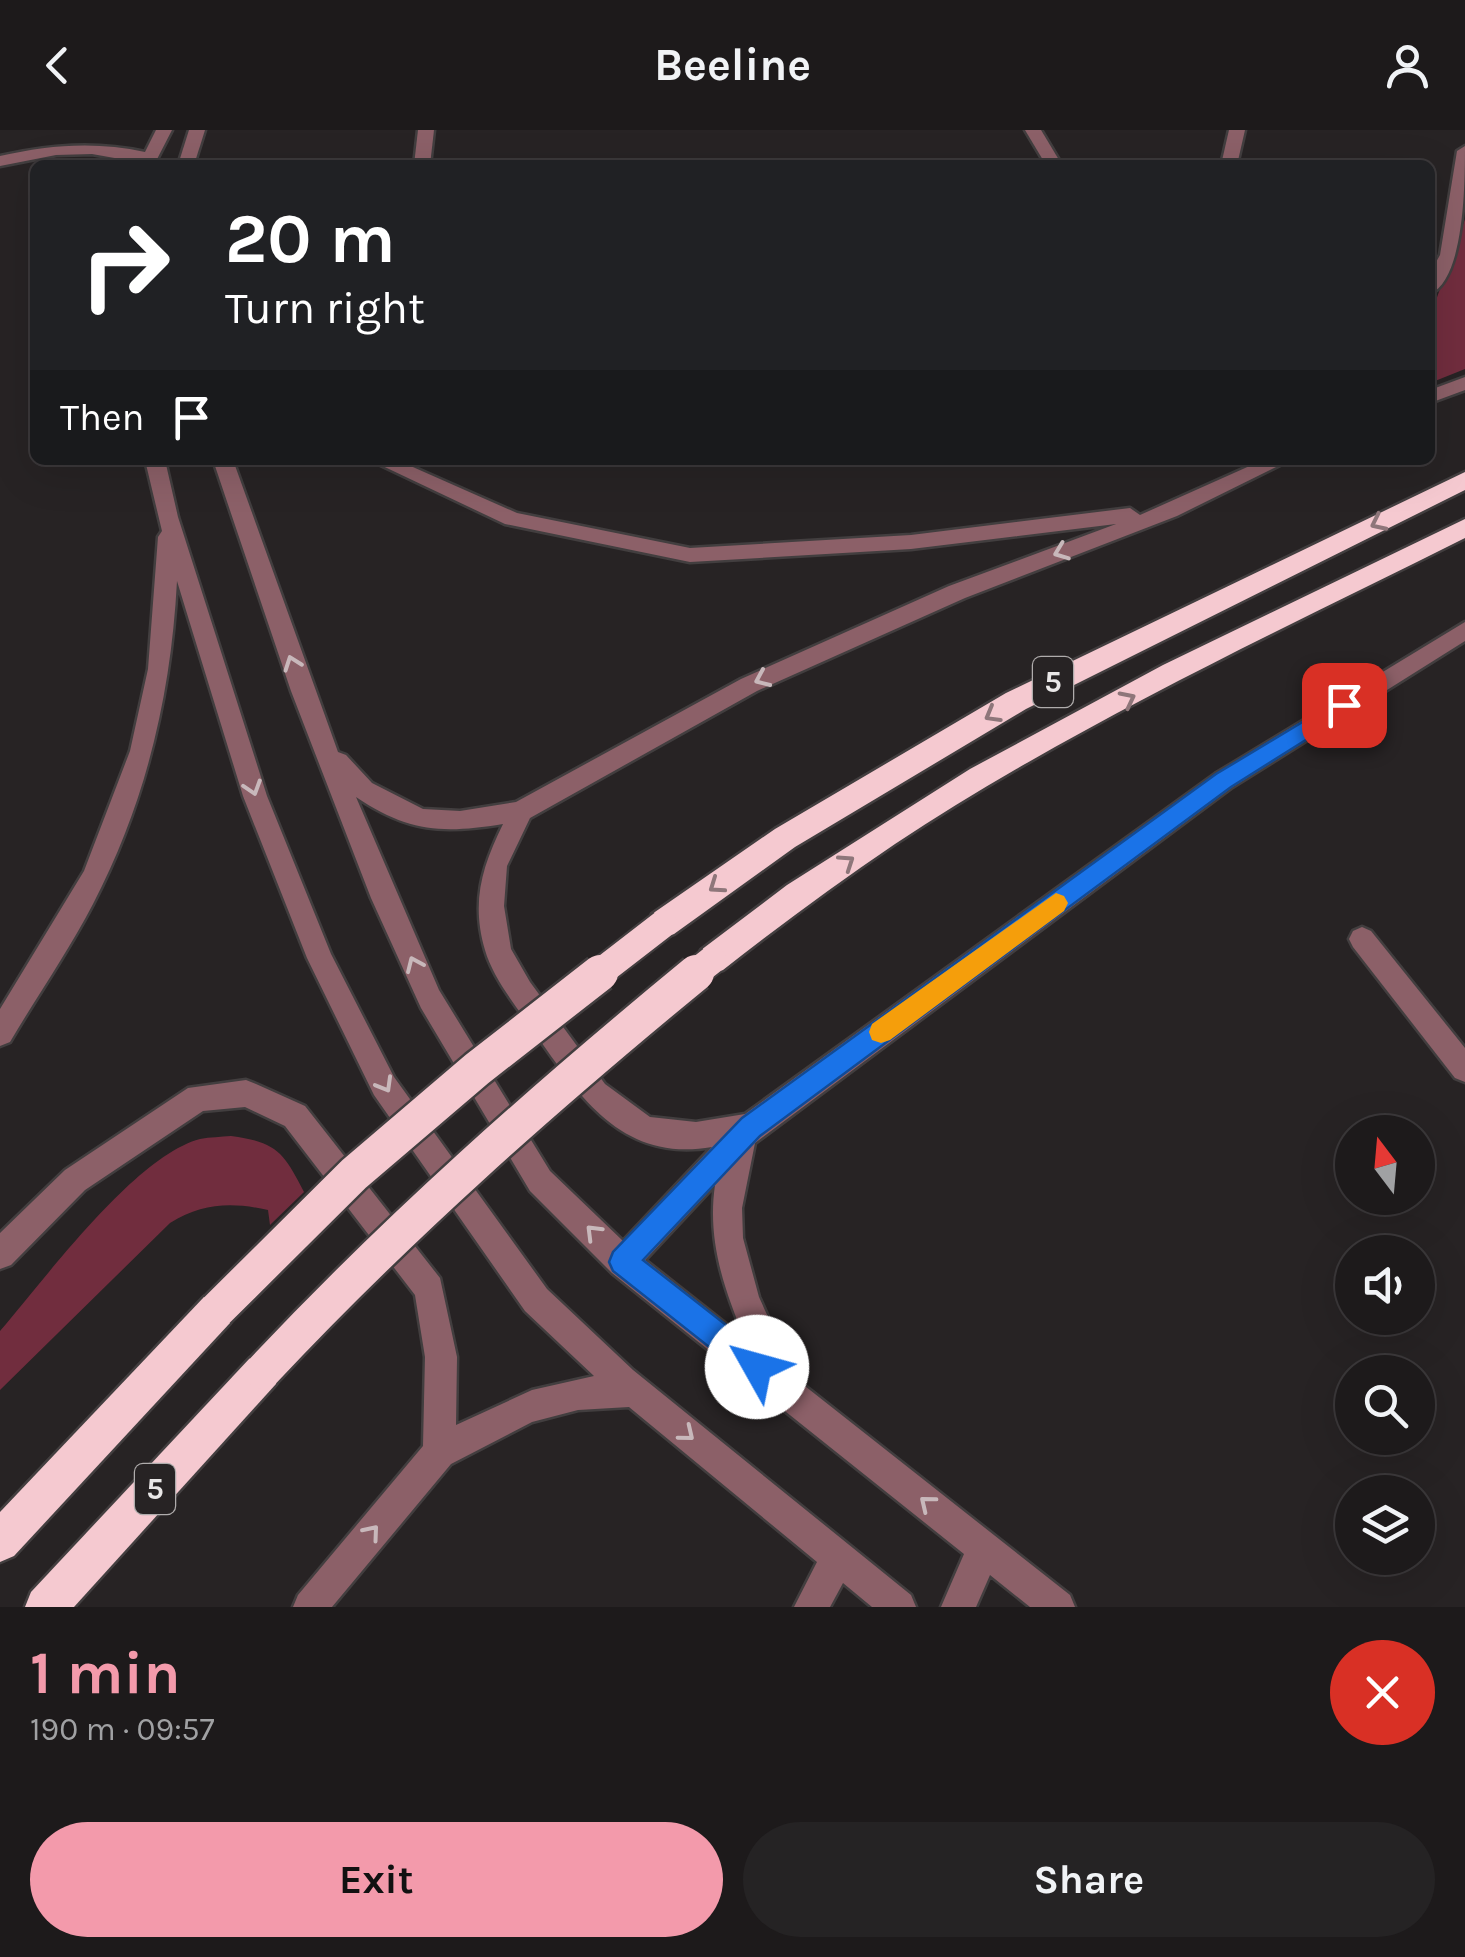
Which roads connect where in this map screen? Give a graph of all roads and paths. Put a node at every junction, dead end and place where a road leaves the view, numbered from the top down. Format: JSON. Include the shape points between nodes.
{"nodes":[{"id":1,"x":164,"y":130,"type":"edge"},
{"id":2,"x":197,"y":130,"type":"edge"},
{"id":3,"x":426,"y":130,"type":"edge"},
{"id":4,"x":1033,"y":130,"type":"edge"},
{"id":5,"x":1237,"y":130,"type":"edge"},
{"id":6,"x":1459,"y":130,"type":"edge"},
{"id":7,"x":1465,"y":149,"type":"edge"},
{"id":8,"x":143,"y":160,"type":"edge"},
{"id":9,"x":148,"y":160,"type":"edge"},
{"id":10,"x":188,"y":160,"type":"edge"},
{"id":11,"x":423,"y":160,"type":"edge"},
{"id":12,"x":1051,"y":160,"type":"edge"},
{"id":13,"x":1230,"y":160,"type":"edge"},
{"id":14,"x":0,"y":161,"type":"edge"},
{"id":15,"x":1435,"y":280,"type":"edge"},
{"id":16,"x":1465,"y":383,"type":"edge"},
{"id":17,"x":1435,"y":395,"type":"edge"},
{"id":18,"x":156,"y":465,"type":"edge"},
{"id":19,"x":225,"y":465,"type":"edge"},
{"id":20,"x":391,"y":465,"type":"edge"},
{"id":21,"x":1269,"y":465,"type":"edge"},
{"id":22,"x":1465,"y":480,"type":"edge"},
{"id":23,"x":1170,"y":510,"type":"junction"},
{"id":24,"x":168,"y":517,"type":"junction"},
{"id":25,"x":1465,"y":528,"type":"edge"},
{"id":26,"x":1465,"y":630,"type":"edge"},
{"id":27,"x":328,"y":751,"type":"junction"},
{"id":28,"x":521,"y":810,"type":"junction"},
{"id":29,"x":1362,"y":940,"type":"dead end"},
{"id":30,"x":0,"y":1032,"type":"edge"},
{"id":31,"x":1465,"y":1068,"type":"edge"},
{"id":32,"x":751,"y":1127,"type":"junction"},
{"id":33,"x":0,"y":1254,"type":"edge"},
{"id":34,"x":622,"y":1262,"type":"junction"},
{"id":35,"x":784,"y":1388,"type":"junction"},
{"id":36,"x":634,"y":1392,"type":"junction"},
{"id":37,"x":439,"y":1452,"type":"junction"},
{"id":38,"x":0,"y":1542,"type":"edge"},
{"id":39,"x":984,"y":1548,"type":"junction"},
{"id":40,"x":839,"y":1558,"type":"junction"},
{"id":41,"x":46,"y":1607,"type":"edge"},
{"id":42,"x":310,"y":1607,"type":"edge"},
{"id":43,"x":811,"y":1607,"type":"edge"},
{"id":44,"x":900,"y":1607,"type":"edge"},
{"id":45,"x":958,"y":1607,"type":"edge"},
{"id":46,"x":1058,"y":1607,"type":"edge"}],
"edges":[{"from":1,"to":9,"type":"street"},
{"from":2,"to":10,"type":"street"},
{"from":3,"to":11,"type":"street"},
{"from":4,"to":12,"type":"street"},
{"from":5,"to":13,"type":"street"},
{"from":6,"to":7,"type":"street"},
{"from":7,"to":15,"type":"street","via":[[1448,255]]},
{"from":8,"to":14,"type":"street","via":[[91,146]]},
{"from":16,"to":17,"type":"street"},
{"from":18,"to":24,"type":"street"},
{"from":27,"to":19,"type":"street","one_way":true},
{"from":20,"to":23,"type":"street","via":[[512,519],[690,555],[912,542]]},
{"from":21,"to":23,"type":"street"},
{"from":22,"to":38,"type":"highway","number":"5","one_way":true,"bridge":true,"via":[[1016,701],[785,838],[663,924],[368,1162],[216,1310]]},
{"from":23,"to":28,"type":"street","one_way":true,"via":[[957,592],[749,685]]},
{"from":24,"to":30,"type":"street","via":[[167,623],[145,746],[94,876]]},
{"from":24,"to":36,"type":"street","one_way":true,"via":[[254,796],[320,958],[384,1086],[536,1300]]},
{"from":41,"to":25,"type":"highway","number":"5","one_way":true,"bridge":true,"via":[[343,1284],[450,1181],[761,920],[959,786]]},
{"from":26,"to":32,"type":"street","via":[[1224,781]]},
{"from":27,"to":28,"type":"street","via":[[364,790],[422,819],[460,821]]},
{"from":34,"to":27,"type":"street","one_way":true,"via":[[540,1181],[430,999]]},
{"from":28,"to":32,"type":"street","via":[[494,866],[498,952],[595,1094],[645,1130],[696,1136]]},
{"from":29,"to":31,"type":"street"},
{"from":32,"to":34,"type":"street"},
{"from":32,"to":35,"type":"street","via":[[728,1177],[724,1221],[740,1292]]},
{"from":33,"to":37,"type":"street","via":[[75,1180],[198,1098],[246,1093],[294,1116],[429,1288],[442,1356]]},
{"from":34,"to":35,"type":"street"},
{"from":39,"to":35,"type":"street","one_way":true},
{"from":36,"to":37,"type":"street","via":[[590,1390],[539,1401]]},
{"from":36,"to":40,"type":"street","one_way":true},
{"from":42,"to":37,"type":"street","one_way":true},
{"from":39,"to":45,"type":"street"},
{"from":39,"to":46,"type":"street"},
{"from":40,"to":43,"type":"street"},
{"from":40,"to":44,"type":"street"}]}
